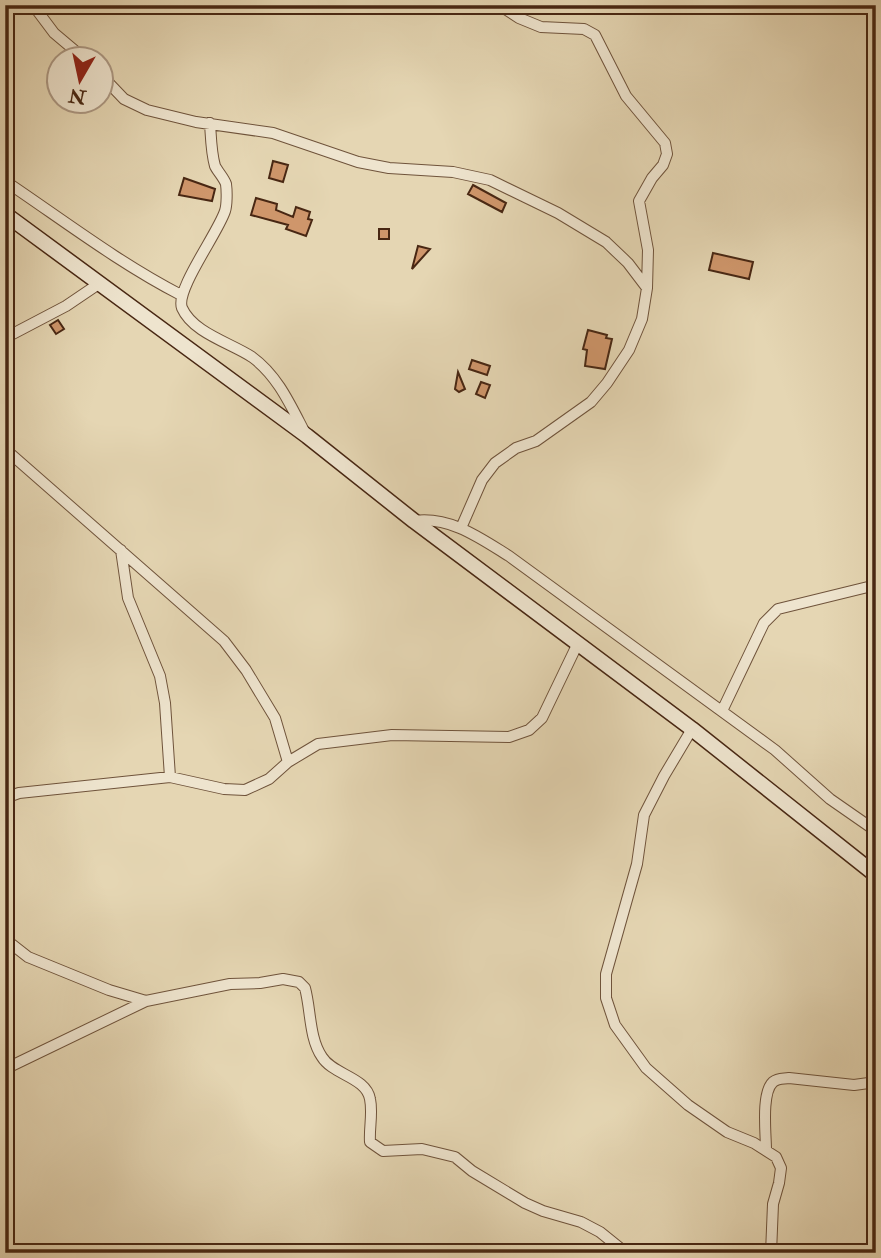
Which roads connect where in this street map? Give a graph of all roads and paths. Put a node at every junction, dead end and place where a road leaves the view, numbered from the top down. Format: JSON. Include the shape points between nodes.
{"nodes":[{"id":1,"x":33,"y":5,"type":"edge"},
{"id":2,"x":499,"y":5,"type":"edge"},
{"id":3,"x":69,"y":46,"type":"edge"},
{"id":4,"x":116,"y":91,"type":"edge"},
{"id":5,"x":210,"y":123,"type":"junction"},
{"id":6,"x":5,"y":181,"type":"edge"},
{"id":7,"x":5,"y":214,"type":"edge"},
{"id":8,"x":100,"y":283,"type":"junction"},
{"id":9,"x":648,"y":288,"type":"junction"},
{"id":10,"x":181,"y":295,"type":"junction"},
{"id":11,"x":5,"y":338,"type":"edge"},
{"id":12,"x":307,"y":436,"type":"junction"},
{"id":13,"x":5,"y":449,"type":"edge"},
{"id":14,"x":414,"y":520,"type":"junction"},
{"id":15,"x":461,"y":528,"type":"junction"},
{"id":16,"x":121,"y":550,"type":"junction"},
{"id":17,"x":876,"y":585,"type":"edge"},
{"id":18,"x":578,"y":643,"type":"junction"},
{"id":19,"x":722,"y":711,"type":"junction"},
{"id":20,"x":692,"y":729,"type":"junction"},
{"id":21,"x":288,"y":762,"type":"junction"},
{"id":22,"x":170,"y":777,"type":"junction"},
{"id":23,"x":5,"y":798,"type":"edge"},
{"id":24,"x":876,"y":831,"type":"edge"},
{"id":25,"x":876,"y":875,"type":"edge"},
{"id":26,"x":5,"y":939,"type":"edge"},
{"id":27,"x":146,"y":1000,"type":"junction"},
{"id":28,"x":5,"y":1069,"type":"edge"},
{"id":29,"x":876,"y":1082,"type":"edge"},
{"id":30,"x":766,"y":1150,"type":"junction"},
{"id":31,"x":626,"y":1253,"type":"edge"},
{"id":32,"x":771,"y":1253,"type":"edge"}],
"edges":[{"from":1,"to":3,"type":"street"},
{"from":2,"to":9,"type":"street","via":[[541,27],[584,29],[595,35],[626,96],[665,143],[663,164],[639,201],[648,250]]},
{"from":4,"to":5,"type":"street","via":[[147,110]]},
{"from":5,"to":9,"type":"street","via":[[273,133],[358,162],[490,180],[558,212],[606,242]]},
{"from":5,"to":10,"type":"street","via":[[216,167],[226,184],[225,210]]},
{"from":6,"to":10,"type":"street","via":[[107,252]]},
{"from":7,"to":8,"type":"main road"},
{"from":8,"to":11,"type":"street"},
{"from":8,"to":12,"type":"main road"},
{"from":9,"to":15,"type":"street","via":[[629,350],[607,383],[591,401],[536,441],[495,463],[482,480]]},
{"from":10,"to":12,"type":"street","via":[[183,311],[199,327],[252,358],[271,375]]},
{"from":12,"to":14,"type":"main road"},
{"from":13,"to":16,"type":"street"},
{"from":14,"to":15,"type":"street"},
{"from":14,"to":18,"type":"main road"},
{"from":15,"to":19,"type":"street","via":[[543,580]]},
{"from":16,"to":21,"type":"street","via":[[224,640],[275,718]]},
{"from":16,"to":22,"type":"street","via":[[128,598],[165,703]]},
{"from":17,"to":19,"type":"street","via":[[778,609],[764,623]]},
{"from":18,"to":20,"type":"main road"},
{"from":18,"to":21,"type":"street","via":[[542,718],[529,730],[509,737],[432,734],[358,738],[318,744]]},
{"from":19,"to":24,"type":"street"},
{"from":20,"to":25,"type":"main road"},
{"from":20,"to":30,"type":"street","via":[[644,815],[637,864],[606,974],[606,999],[615,1025],[646,1068],[727,1132]]},
{"from":21,"to":22,"type":"street","via":[[269,779],[244,790]]},
{"from":22,"to":23,"type":"street"},
{"from":26,"to":27,"type":"street","via":[[28,957]]},
{"from":27,"to":28,"type":"street"},
{"from":27,"to":31,"type":"street","via":[[230,984],[299,982],[305,988],[323,1059],[370,1097],[370,1142],[378,1149],[422,1149],[455,1157],[514,1196],[542,1211],[581,1222]]},
{"from":29,"to":30,"type":"street","via":[[854,1085],[789,1078],[772,1083],[766,1091]]},
{"from":30,"to":32,"type":"street","via":[[781,1168],[773,1204]]}]}
